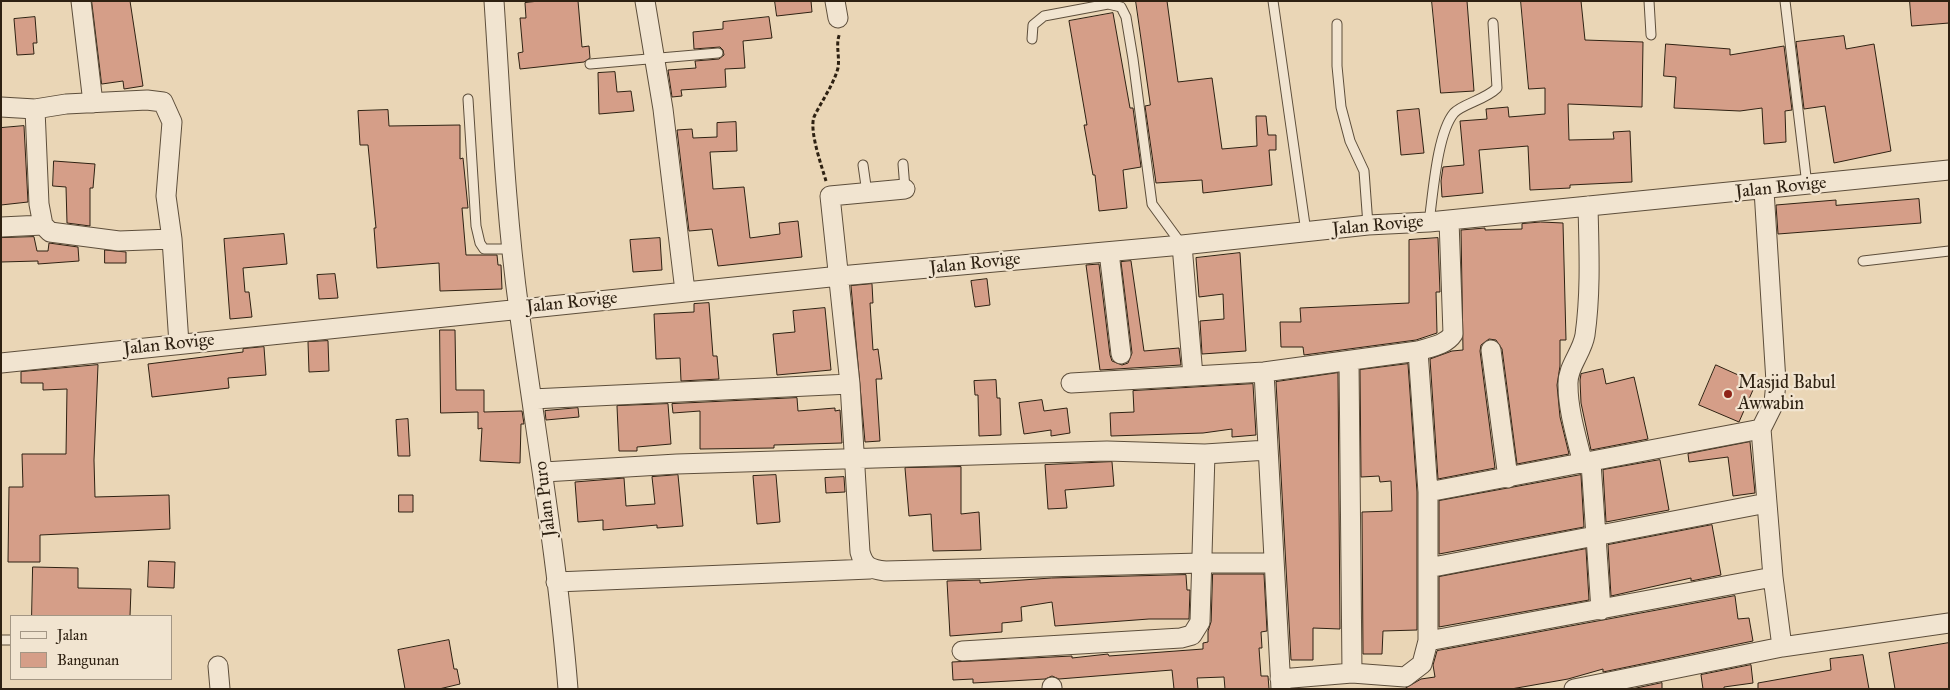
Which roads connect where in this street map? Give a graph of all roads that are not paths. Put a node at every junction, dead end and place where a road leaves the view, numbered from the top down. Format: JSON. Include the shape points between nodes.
{"nodes":[{"id":1,"x":81,"y":1,"type":"edge"},
{"id":2,"x":494,"y":1,"type":"edge"},
{"id":3,"x":645,"y":1,"type":"edge"},
{"id":4,"x":1273,"y":1,"type":"edge"},
{"id":5,"x":1649,"y":1,"type":"edge"},
{"id":6,"x":1786,"y":1,"type":"edge"},
{"id":7,"x":1492,"y":23,"type":"dead end"},
{"id":8,"x":1337,"y":24,"type":"dead end"},
{"id":9,"x":1651,"y":35,"type":"dead end"},
{"id":10,"x":1032,"y":39,"type":"dead end"},
{"id":11,"x":718,"y":53,"type":"dead end"},
{"id":12,"x":654,"y":57,"type":"junction"},
{"id":13,"x":590,"y":64,"type":"dead end"},
{"id":14,"x":468,"y":99,"type":"dead end"},
{"id":15,"x":93,"y":103,"type":"junction"},
{"id":16,"x":1,"y":106,"type":"edge"},
{"id":17,"x":35,"y":109,"type":"junction"},
{"id":18,"x":903,"y":164,"type":"dead end"},
{"id":19,"x":864,"y":165,"type":"dead end"},
{"id":20,"x":1949,"y":170,"type":"edge"},
{"id":21,"x":1807,"y":185,"type":"junction"},
{"id":22,"x":905,"y":189,"type":"joint"},
{"id":23,"x":1764,"y":190,"type":"junction"},
{"id":24,"x":867,"y":193,"type":"junction"},
{"id":25,"x":1588,"y":206,"type":"junction"},
{"id":26,"x":1449,"y":220,"type":"junction"},
{"id":27,"x":1429,"y":222,"type":"junction"},
{"id":28,"x":43,"y":225,"type":"junction"},
{"id":29,"x":1368,"y":225,"type":"junction"},
{"id":30,"x":1,"y":227,"type":"edge"},
{"id":31,"x":1306,"y":232,"type":"junction"},
{"id":32,"x":172,"y":239,"type":"junction"},
{"id":33,"x":1182,"y":245,"type":"junction"},
{"id":34,"x":512,"y":249,"type":"junction"},
{"id":35,"x":1949,"y":251,"type":"edge"},
{"id":36,"x":1109,"y":252,"type":"junction"},
{"id":37,"x":1863,"y":262,"type":"dead end"},
{"id":38,"x":840,"y":276,"type":"junction"},
{"id":39,"x":685,"y":291,"type":"junction"},
{"id":40,"x":519,"y":309,"type":"junction"},
{"id":41,"x":179,"y":344,"type":"junction"},
{"id":42,"x":1491,"y":350,"type":"dead end"},
{"id":43,"x":1418,"y":352,"type":"junction"},
{"id":44,"x":1121,"y":354,"type":"dead end"},
{"id":45,"x":1348,"y":361,"type":"junction"},
{"id":46,"x":1,"y":363,"type":"edge"},
{"id":47,"x":1264,"y":372,"type":"junction"},
{"id":48,"x":1193,"y":376,"type":"junction"},
{"id":49,"x":1071,"y":383,"type":"dead end"},
{"id":50,"x":850,"y":384,"type":"junction"},
{"id":51,"x":532,"y":399,"type":"junction"},
{"id":52,"x":1761,"y":429,"type":"junction"},
{"id":53,"x":1268,"y":450,"type":"junction"},
{"id":54,"x":1205,"y":454,"type":"junction"},
{"id":55,"x":855,"y":459,"type":"junction"},
{"id":56,"x":1587,"y":463,"type":"junction"},
{"id":57,"x":544,"y":472,"type":"junction"},
{"id":58,"x":1508,"y":478,"type":"junction"},
{"id":59,"x":1428,"y":492,"type":"junction"},
{"id":60,"x":1767,"y":503,"type":"junction"},
{"id":61,"x":1595,"y":536,"type":"junction"},
{"id":62,"x":1201,"y":563,"type":"junction"},
{"id":63,"x":1274,"y":563,"type":"junction"},
{"id":64,"x":1428,"y":568,"type":"junction"},
{"id":65,"x":870,"y":569,"type":"junction"},
{"id":66,"x":1773,"y":577,"type":"junction"},
{"id":67,"x":556,"y":582,"type":"junction"},
{"id":68,"x":1601,"y":610,"type":"junction"},
{"id":69,"x":1949,"y":623,"type":"edge"},
{"id":70,"x":1428,"y":641,"type":"junction"},
{"id":71,"x":1782,"y":647,"type":"junction"},
{"id":72,"x":962,"y":651,"type":"dead end"},
{"id":73,"x":218,"y":666,"type":"dead end"},
{"id":74,"x":1352,"y":673,"type":"junction"},
{"id":75,"x":1406,"y":683,"type":"edge"},
{"id":76,"x":1281,"y":684,"type":"edge"},
{"id":77,"x":220,"y":689,"type":"edge"},
{"id":78,"x":568,"y":689,"type":"edge"},
{"id":79,"x":1574,"y":689,"type":"edge"}],
"edges":[{"from":1,"to":15,"type":"street"},
{"from":2,"to":34,"type":"street","name":"Jalan Puro"},
{"from":3,"to":12,"type":"street"},
{"from":4,"to":31,"type":"lane"},
{"from":5,"to":9,"type":"lane"},
{"from":6,"to":21,"type":"lane"},
{"from":7,"to":27,"type":"lane","via":[[1497,88],[1488,97],[1455,112],[1443,133]]},
{"from":8,"to":29,"type":"lane","via":[[1341,107],[1350,141],[1364,171]]},
{"from":10,"to":33,"type":"lane","via":[[1034,25],[1044,16],[1108,4],[1120,7],[1126,17],[1133,59],[1152,204]]},
{"from":11,"to":12,"type":"lane"},
{"from":12,"to":13,"type":"lane"},
{"from":12,"to":39,"type":"street"},
{"from":14,"to":34,"type":"lane","via":[[476,226],[480,243],[484,249]]},
{"from":15,"to":17,"type":"street"},
{"from":15,"to":32,"type":"street","via":[[148,100],[163,102],[168,109],[172,138],[166,167],[166,196]]},
{"from":16,"to":17,"type":"street"},
{"from":17,"to":28,"type":"street","via":[[39,204]]},
{"from":18,"to":22,"type":"lane"},
{"from":19,"to":24,"type":"lane"},
{"from":20,"to":21,"type":"street","name":"Jalan Rovige"},
{"from":21,"to":23,"type":"street","name":"Jalan Rovige"},
{"from":22,"to":24,"type":"street"},
{"from":23,"to":25,"type":"street","name":"Jalan Rovige"},
{"from":23,"to":52,"type":"street","via":[[1776,382],[1774,403]]},
{"from":24,"to":38,"type":"street","via":[[830,196]]},
{"from":25,"to":26,"type":"street","name":"Jalan Rovige"},
{"from":25,"to":56,"type":"street","via":[[1586,323],[1584,339],[1570,369],[1568,384]]},
{"from":26,"to":27,"type":"street","name":"Jalan Rovige"},
{"from":26,"to":43,"type":"street","via":[[1453,334],[1440,345]]},
{"from":27,"to":29,"type":"street","name":"Jalan Rovige"},
{"from":28,"to":30,"type":"street"},
{"from":28,"to":32,"type":"street","via":[[58,235],[119,241]]},
{"from":29,"to":31,"type":"street","name":"Jalan Rovige"},
{"from":31,"to":33,"type":"street","name":"Jalan Rovige"},
{"from":32,"to":41,"type":"street"},
{"from":33,"to":36,"type":"street","name":"Jalan Rovige"},
{"from":33,"to":48,"type":"street"},
{"from":34,"to":40,"type":"street","name":"Jalan Puro"},
{"from":35,"to":37,"type":"lane"},
{"from":36,"to":38,"type":"street","name":"Jalan Rovige"},
{"from":36,"to":44,"type":"street"},
{"from":38,"to":39,"type":"street","name":"Jalan Rovige"},
{"from":38,"to":50,"type":"street"},
{"from":39,"to":40,"type":"street","name":"Jalan Rovige"},
{"from":40,"to":41,"type":"street","name":"Jalan Rovige"},
{"from":40,"to":51,"type":"street","name":"Jalan Puro"},
{"from":41,"to":46,"type":"street","name":"Jalan Rovige"},
{"from":42,"to":58,"type":"street"},
{"from":43,"to":45,"type":"street"},
{"from":43,"to":59,"type":"street"},
{"from":45,"to":47,"type":"street"},
{"from":45,"to":74,"type":"street"},
{"from":47,"to":48,"type":"street"},
{"from":47,"to":53,"type":"street"},
{"from":48,"to":49,"type":"street"},
{"from":50,"to":51,"type":"street"},
{"from":50,"to":55,"type":"street"},
{"from":51,"to":57,"type":"street","name":"Jalan Puro"},
{"from":52,"to":56,"type":"street"},
{"from":52,"to":60,"type":"street"},
{"from":53,"to":54,"type":"street"},
{"from":53,"to":63,"type":"street"},
{"from":54,"to":55,"type":"street","via":[[1107,450]]},
{"from":54,"to":62,"type":"street"},
{"from":55,"to":57,"type":"street"},
{"from":55,"to":65,"type":"street","via":[[860,552],[863,563]]},
{"from":56,"to":58,"type":"street"},
{"from":56,"to":61,"type":"street"},
{"from":57,"to":67,"type":"street","name":"Jalan Puro"},
{"from":58,"to":59,"type":"street"},
{"from":59,"to":64,"type":"street"},
{"from":60,"to":61,"type":"street"},
{"from":60,"to":66,"type":"street"},
{"from":61,"to":64,"type":"street"},
{"from":61,"to":68,"type":"street"},
{"from":62,"to":63,"type":"street"},
{"from":62,"to":65,"type":"street"},
{"from":62,"to":72,"type":"street","via":[[1200,622],[1192,635]]},
{"from":63,"to":76,"type":"street"},
{"from":64,"to":70,"type":"street"},
{"from":65,"to":67,"type":"street"},
{"from":66,"to":68,"type":"street"},
{"from":66,"to":71,"type":"street"},
{"from":67,"to":78,"type":"street","name":"Jalan Puro"},
{"from":68,"to":70,"type":"street"},
{"from":69,"to":71,"type":"street"},
{"from":70,"to":75,"type":"street","via":[[1422,664]]},
{"from":71,"to":79,"type":"street"},
{"from":73,"to":77,"type":"street"},
{"from":74,"to":75,"type":"street"},
{"from":74,"to":76,"type":"street"}]}
